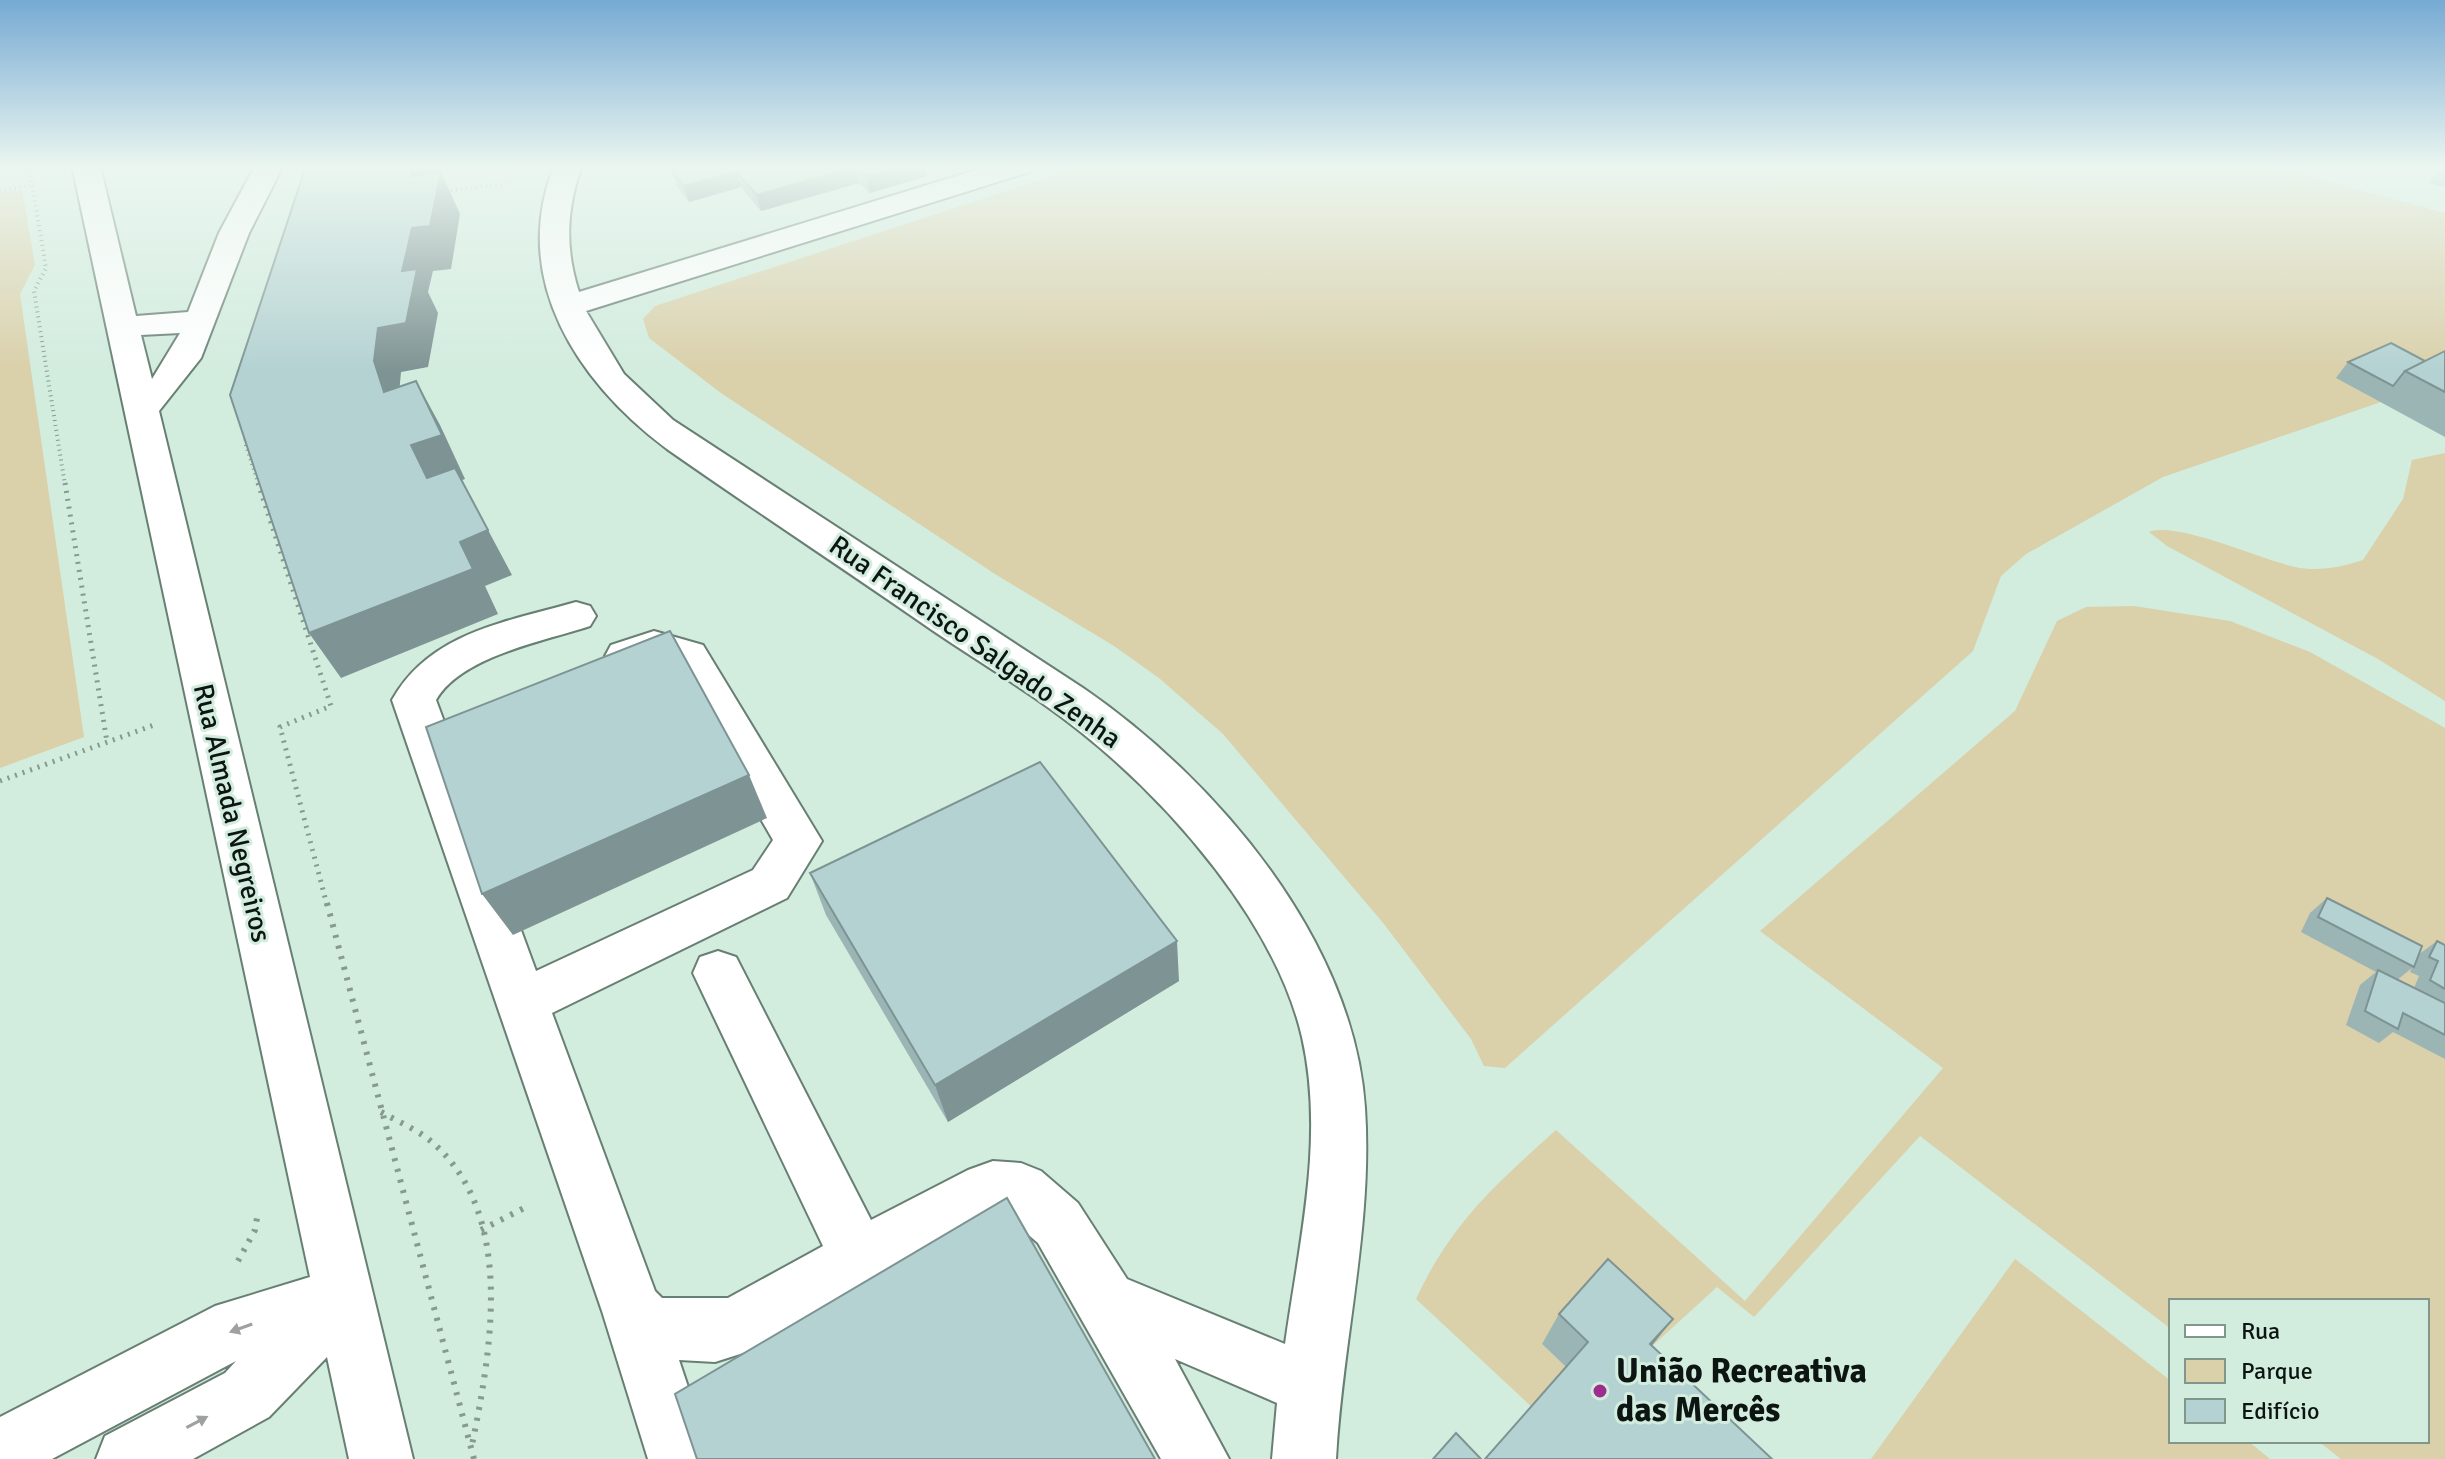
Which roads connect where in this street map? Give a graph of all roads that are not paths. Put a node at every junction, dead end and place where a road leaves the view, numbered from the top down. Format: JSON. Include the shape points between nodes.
{"nodes":[{"id":1,"x":101,"y":234,"type":"edge"},
{"id":2,"x":234,"y":234,"type":"edge"},
{"id":3,"x":555,"y":234,"type":"edge"},
{"id":4,"x":800,"y":234,"type":"edge"},
{"id":5,"x":568,"y":306,"type":"junction"},
{"id":6,"x":200,"y":320,"type":"junction"},
{"id":7,"x":121,"y":326,"type":"junction"},
{"id":8,"x":140,"y":411,"type":"junction"},
{"id":9,"x":576,"y":616,"type":"dead end"},
{"id":10,"x":583,"y":672,"type":"edge"},
{"id":11,"x":718,"y":973,"type":"dead end"},
{"id":12,"x":520,"y":1003,"type":"junction"},
{"id":13,"x":860,"y":1259,"type":"junction"},
{"id":14,"x":343,"y":1297,"type":"junction"},
{"id":15,"x":1106,"y":1300,"type":"junction"},
{"id":16,"x":632,"y":1311,"type":"junction"},
{"id":17,"x":1309,"y":1385,"type":"junction"},
{"id":18,"x":0,"y":1452,"type":"edge"},
{"id":19,"x":128,"y":1459,"type":"edge"},
{"id":20,"x":381,"y":1459,"type":"edge"},
{"id":21,"x":680,"y":1459,"type":"edge"},
{"id":22,"x":1197,"y":1459,"type":"edge"},
{"id":23,"x":1304,"y":1459,"type":"edge"}],
"edges":[{"from":1,"to":7,"type":"street","name":"Rua Almada Negreiros"},
{"from":2,"to":6,"type":"street"},
{"from":3,"to":5,"type":"street","name":"Rua Francisco Salgado Zenha"},
{"from":4,"to":5,"type":"street"},
{"from":5,"to":17,"type":"street","name":"Rua Francisco Salgado Zenha","via":[[606,373],[636,406],[1109,730],[1201,821],[1262,903],[1316,999],[1336,1074],[1338,1173]]},
{"from":6,"to":7,"type":"street"},
{"from":6,"to":8,"type":"street","via":[[178,372]]},
{"from":7,"to":8,"type":"street","name":"Rua Almada Negreiros"},
{"from":8,"to":14,"type":"street","name":"Rua Almada Negreiros"},
{"from":9,"to":12,"type":"street","via":[[449,660],[420,685],[414,700],[446,722]]},
{"from":10,"to":12,"type":"street","via":[[654,646],[688,656],[798,841],[770,884]]},
{"from":11,"to":13,"type":"street"},
{"from":12,"to":16,"type":"street"},
{"from":13,"to":15,"type":"street","via":[[968,1198],[993,1189],[1021,1191],[1058,1223]]},
{"from":13,"to":16,"type":"street","via":[[737,1326],[715,1331],[662,1329],[645,1325]]},
{"from":14,"to":18,"type":"street","one_way":true,"via":[[237,1328]]},
{"from":19,"to":14,"type":"street","one_way":true,"via":[[247,1395]]},
{"from":14,"to":20,"type":"street","name":"Rua Almada Negreiros"},
{"from":15,"to":17,"type":"street"},
{"from":15,"to":22,"type":"street"},
{"from":16,"to":21,"type":"street"},
{"from":17,"to":23,"type":"street","name":"Rua Francisco Salgado Zenha"}]}
